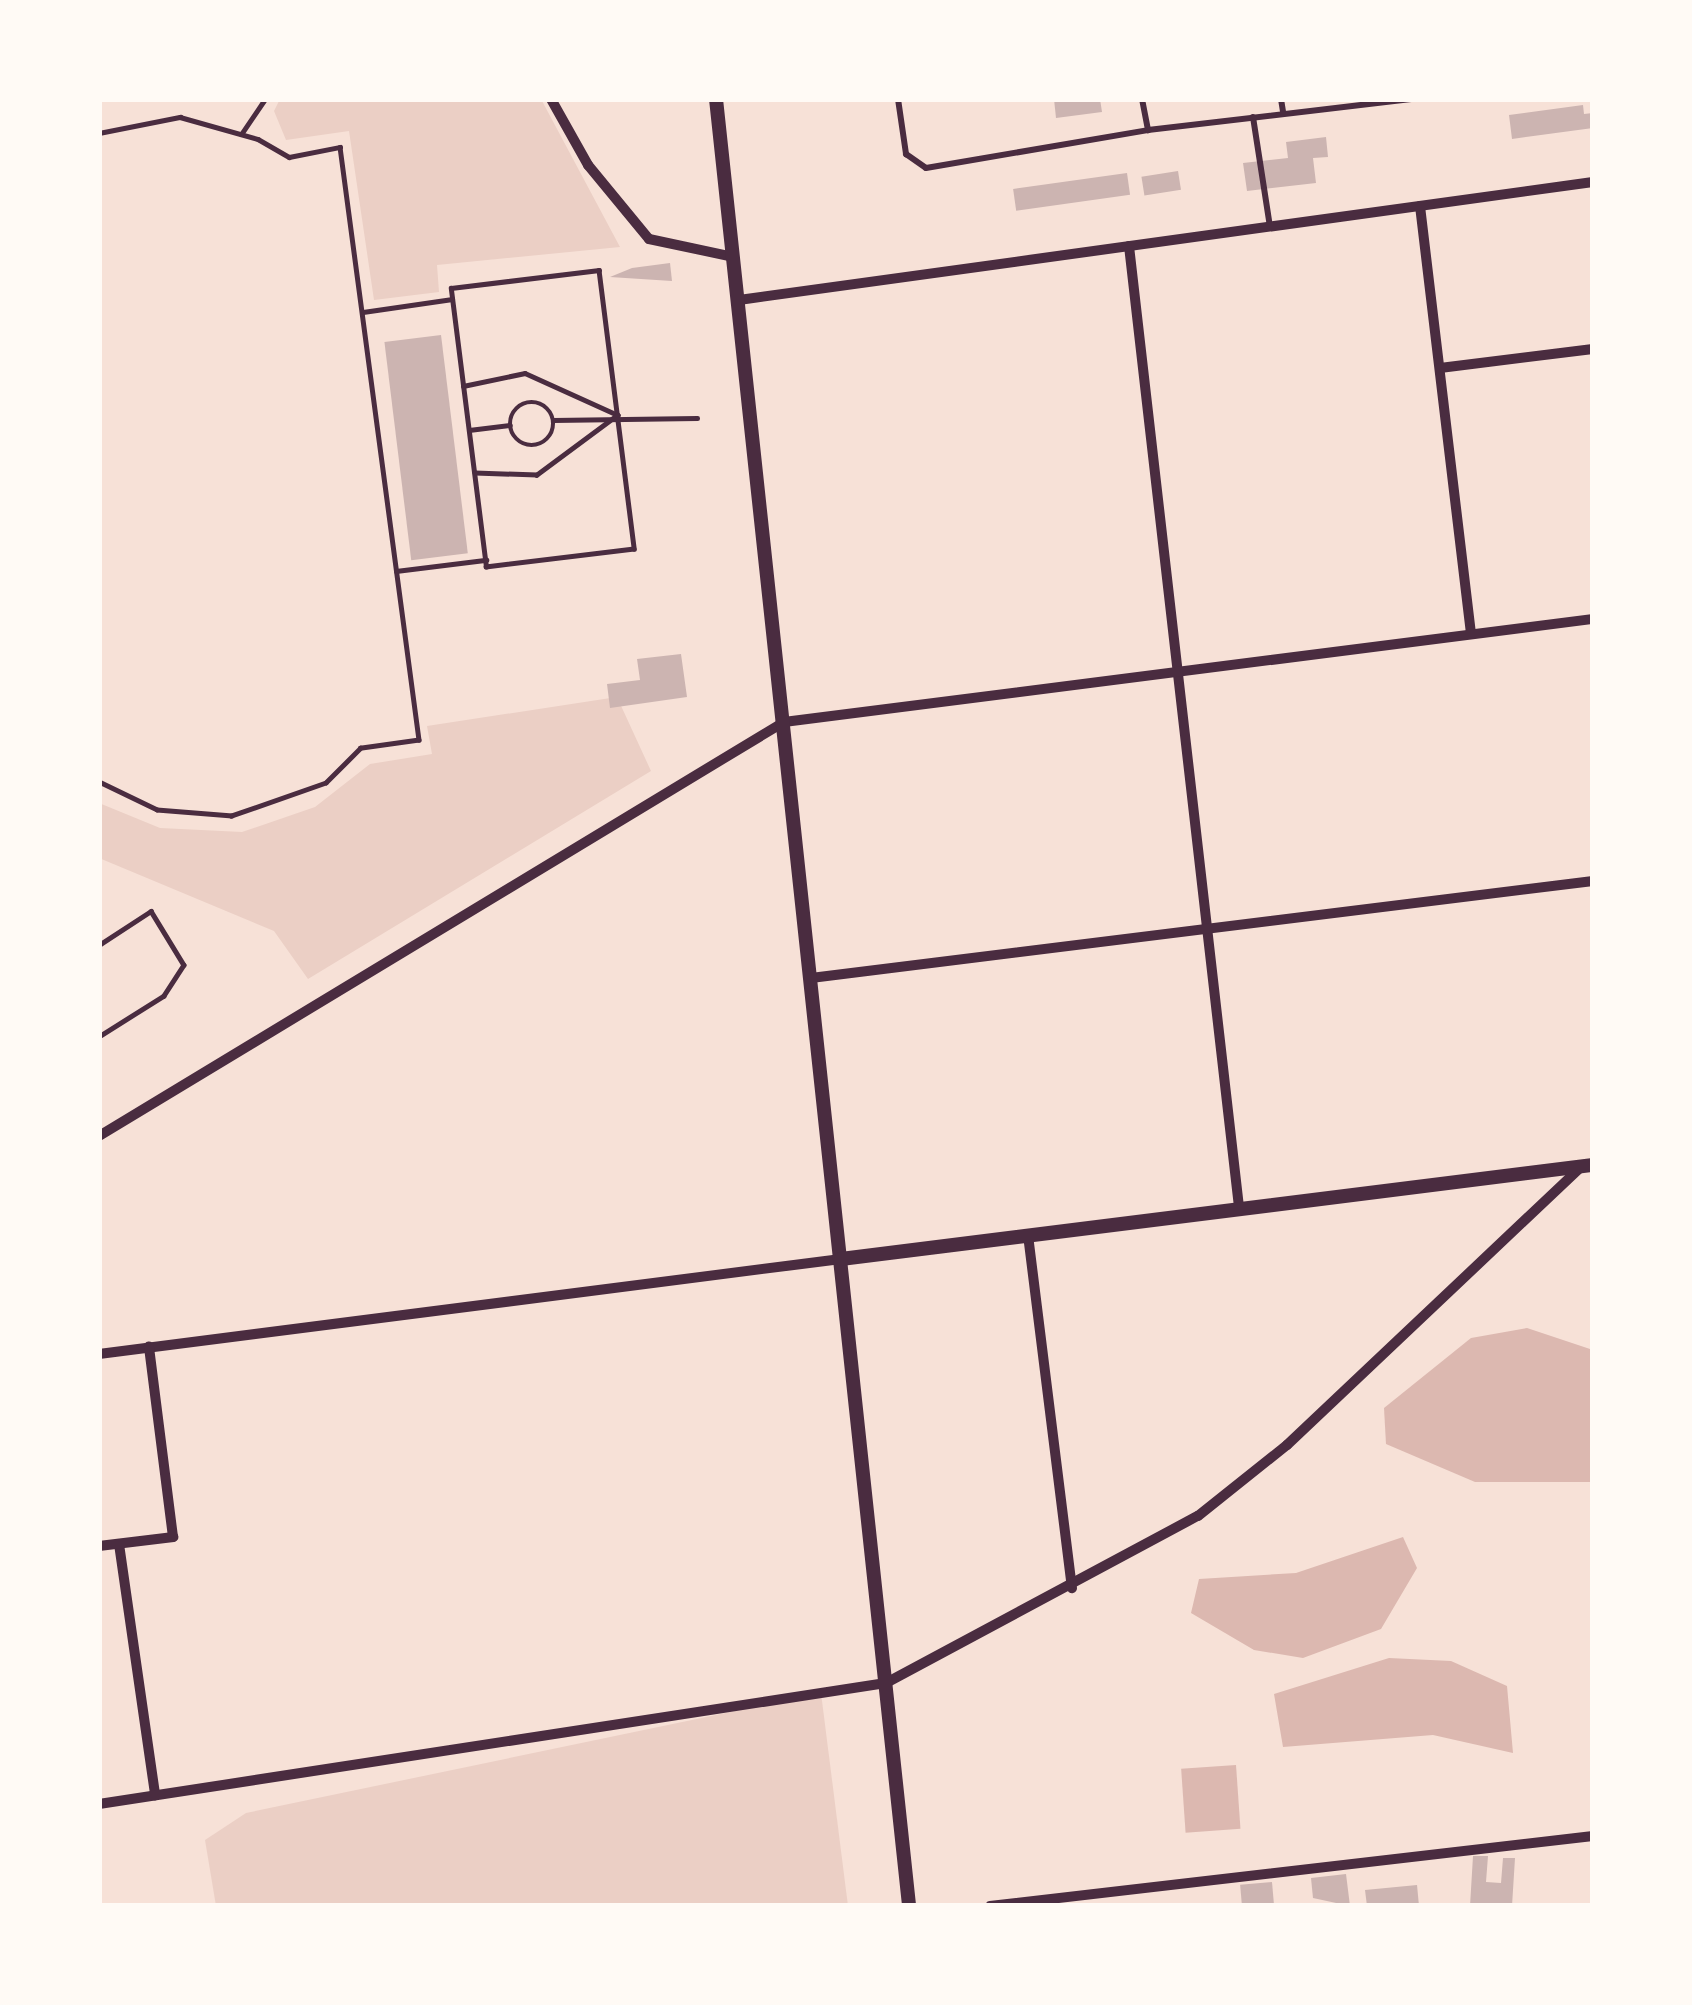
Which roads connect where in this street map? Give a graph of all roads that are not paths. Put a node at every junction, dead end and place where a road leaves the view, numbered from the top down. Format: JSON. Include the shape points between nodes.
{"nodes":[{"id":1,"x":551,"y":99,"type":"edge"},
{"id":2,"x":716,"y":99,"type":"edge"},
{"id":3,"x":898,"y":99,"type":"edge"},
{"id":4,"x":1142,"y":99,"type":"edge"},
{"id":5,"x":1281,"y":99,"type":"edge"},
{"id":6,"x":1411,"y":99,"type":"edge"},
{"id":7,"x":1283,"y":112,"type":"junction"},
{"id":8,"x":1253,"y":116,"type":"junction"},
{"id":9,"x":1148,"y":130,"type":"junction"},
{"id":10,"x":1593,"y":182,"type":"edge"},
{"id":11,"x":1420,"y":206,"type":"junction"},
{"id":12,"x":1270,"y":226,"type":"junction"},
{"id":13,"x":1129,"y":246,"type":"junction"},
{"id":14,"x":734,"y":257,"type":"junction"},
{"id":15,"x":739,"y":300,"type":"junction"},
{"id":16,"x":1593,"y":349,"type":"edge"},
{"id":17,"x":1440,"y":368,"type":"junction"},
{"id":18,"x":1593,"y":619,"type":"edge"},
{"id":19,"x":1471,"y":634,"type":"junction"},
{"id":20,"x":1179,"y":671,"type":"junction"},
{"id":21,"x":784,"y":722,"type":"junction"},
{"id":22,"x":1593,"y":881,"type":"edge"},
{"id":23,"x":1205,"y":928,"type":"junction"},
{"id":24,"x":811,"y":978,"type":"junction"},
{"id":25,"x":99,"y":1136,"type":"edge"},
{"id":26,"x":1587,"y":1167,"type":"edge"},
{"id":27,"x":1239,"y":1208,"type":"junction"},
{"id":28,"x":1028,"y":1234,"type":"junction"},
{"id":29,"x":841,"y":1258,"type":"junction"},
{"id":30,"x":149,"y":1347,"type":"junction"},
{"id":31,"x":99,"y":1354,"type":"edge"},
{"id":32,"x":119,"y":1544,"type":"junction"},
{"id":33,"x":99,"y":1546,"type":"edge"},
{"id":34,"x":1072,"y":1588,"type":"junction"},
{"id":35,"x":886,"y":1683,"type":"junction"},
{"id":36,"x":155,"y":1796,"type":"junction"},
{"id":37,"x":99,"y":1804,"type":"edge"},
{"id":38,"x":1593,"y":1836,"type":"edge"},
{"id":39,"x":909,"y":1906,"type":"edge"},
{"id":40,"x":990,"y":1906,"type":"edge"}],
"edges":[{"from":1,"to":14,"type":"street","via":[[588,165],[649,239]]},
{"from":2,"to":14,"type":"street"},
{"from":3,"to":9,"type":"lane","via":[[906,154],[926,168]]},
{"from":4,"to":9,"type":"lane"},
{"from":5,"to":7,"type":"lane"},
{"from":6,"to":7,"type":"lane"},
{"from":7,"to":8,"type":"lane"},
{"from":8,"to":9,"type":"lane"},
{"from":8,"to":12,"type":"lane"},
{"from":10,"to":11,"type":"street"},
{"from":11,"to":12,"type":"street"},
{"from":11,"to":17,"type":"street"},
{"from":12,"to":13,"type":"street"},
{"from":13,"to":15,"type":"street"},
{"from":13,"to":20,"type":"street"},
{"from":14,"to":15,"type":"street"},
{"from":15,"to":21,"type":"street"},
{"from":16,"to":17,"type":"street"},
{"from":17,"to":19,"type":"street"},
{"from":18,"to":19,"type":"street"},
{"from":19,"to":20,"type":"street"},
{"from":20,"to":21,"type":"street"},
{"from":20,"to":23,"type":"street"},
{"from":21,"to":24,"type":"street"},
{"from":21,"to":25,"type":"street"},
{"from":22,"to":23,"type":"street"},
{"from":23,"to":24,"type":"street"},
{"from":23,"to":27,"type":"street"},
{"from":24,"to":29,"type":"street"},
{"from":26,"to":27,"type":"street"},
{"from":26,"to":34,"type":"street","via":[[1287,1445],[1198,1516]]},
{"from":27,"to":28,"type":"street"},
{"from":28,"to":29,"type":"street"},
{"from":28,"to":34,"type":"street"},
{"from":29,"to":30,"type":"street"},
{"from":29,"to":35,"type":"street"},
{"from":30,"to":31,"type":"street"},
{"from":30,"to":32,"type":"street","via":[[173,1537]]},
{"from":32,"to":33,"type":"street"},
{"from":32,"to":36,"type":"street"},
{"from":34,"to":35,"type":"street"},
{"from":35,"to":36,"type":"street"},
{"from":35,"to":39,"type":"street"},
{"from":36,"to":37,"type":"street"},
{"from":38,"to":40,"type":"street"}]}
